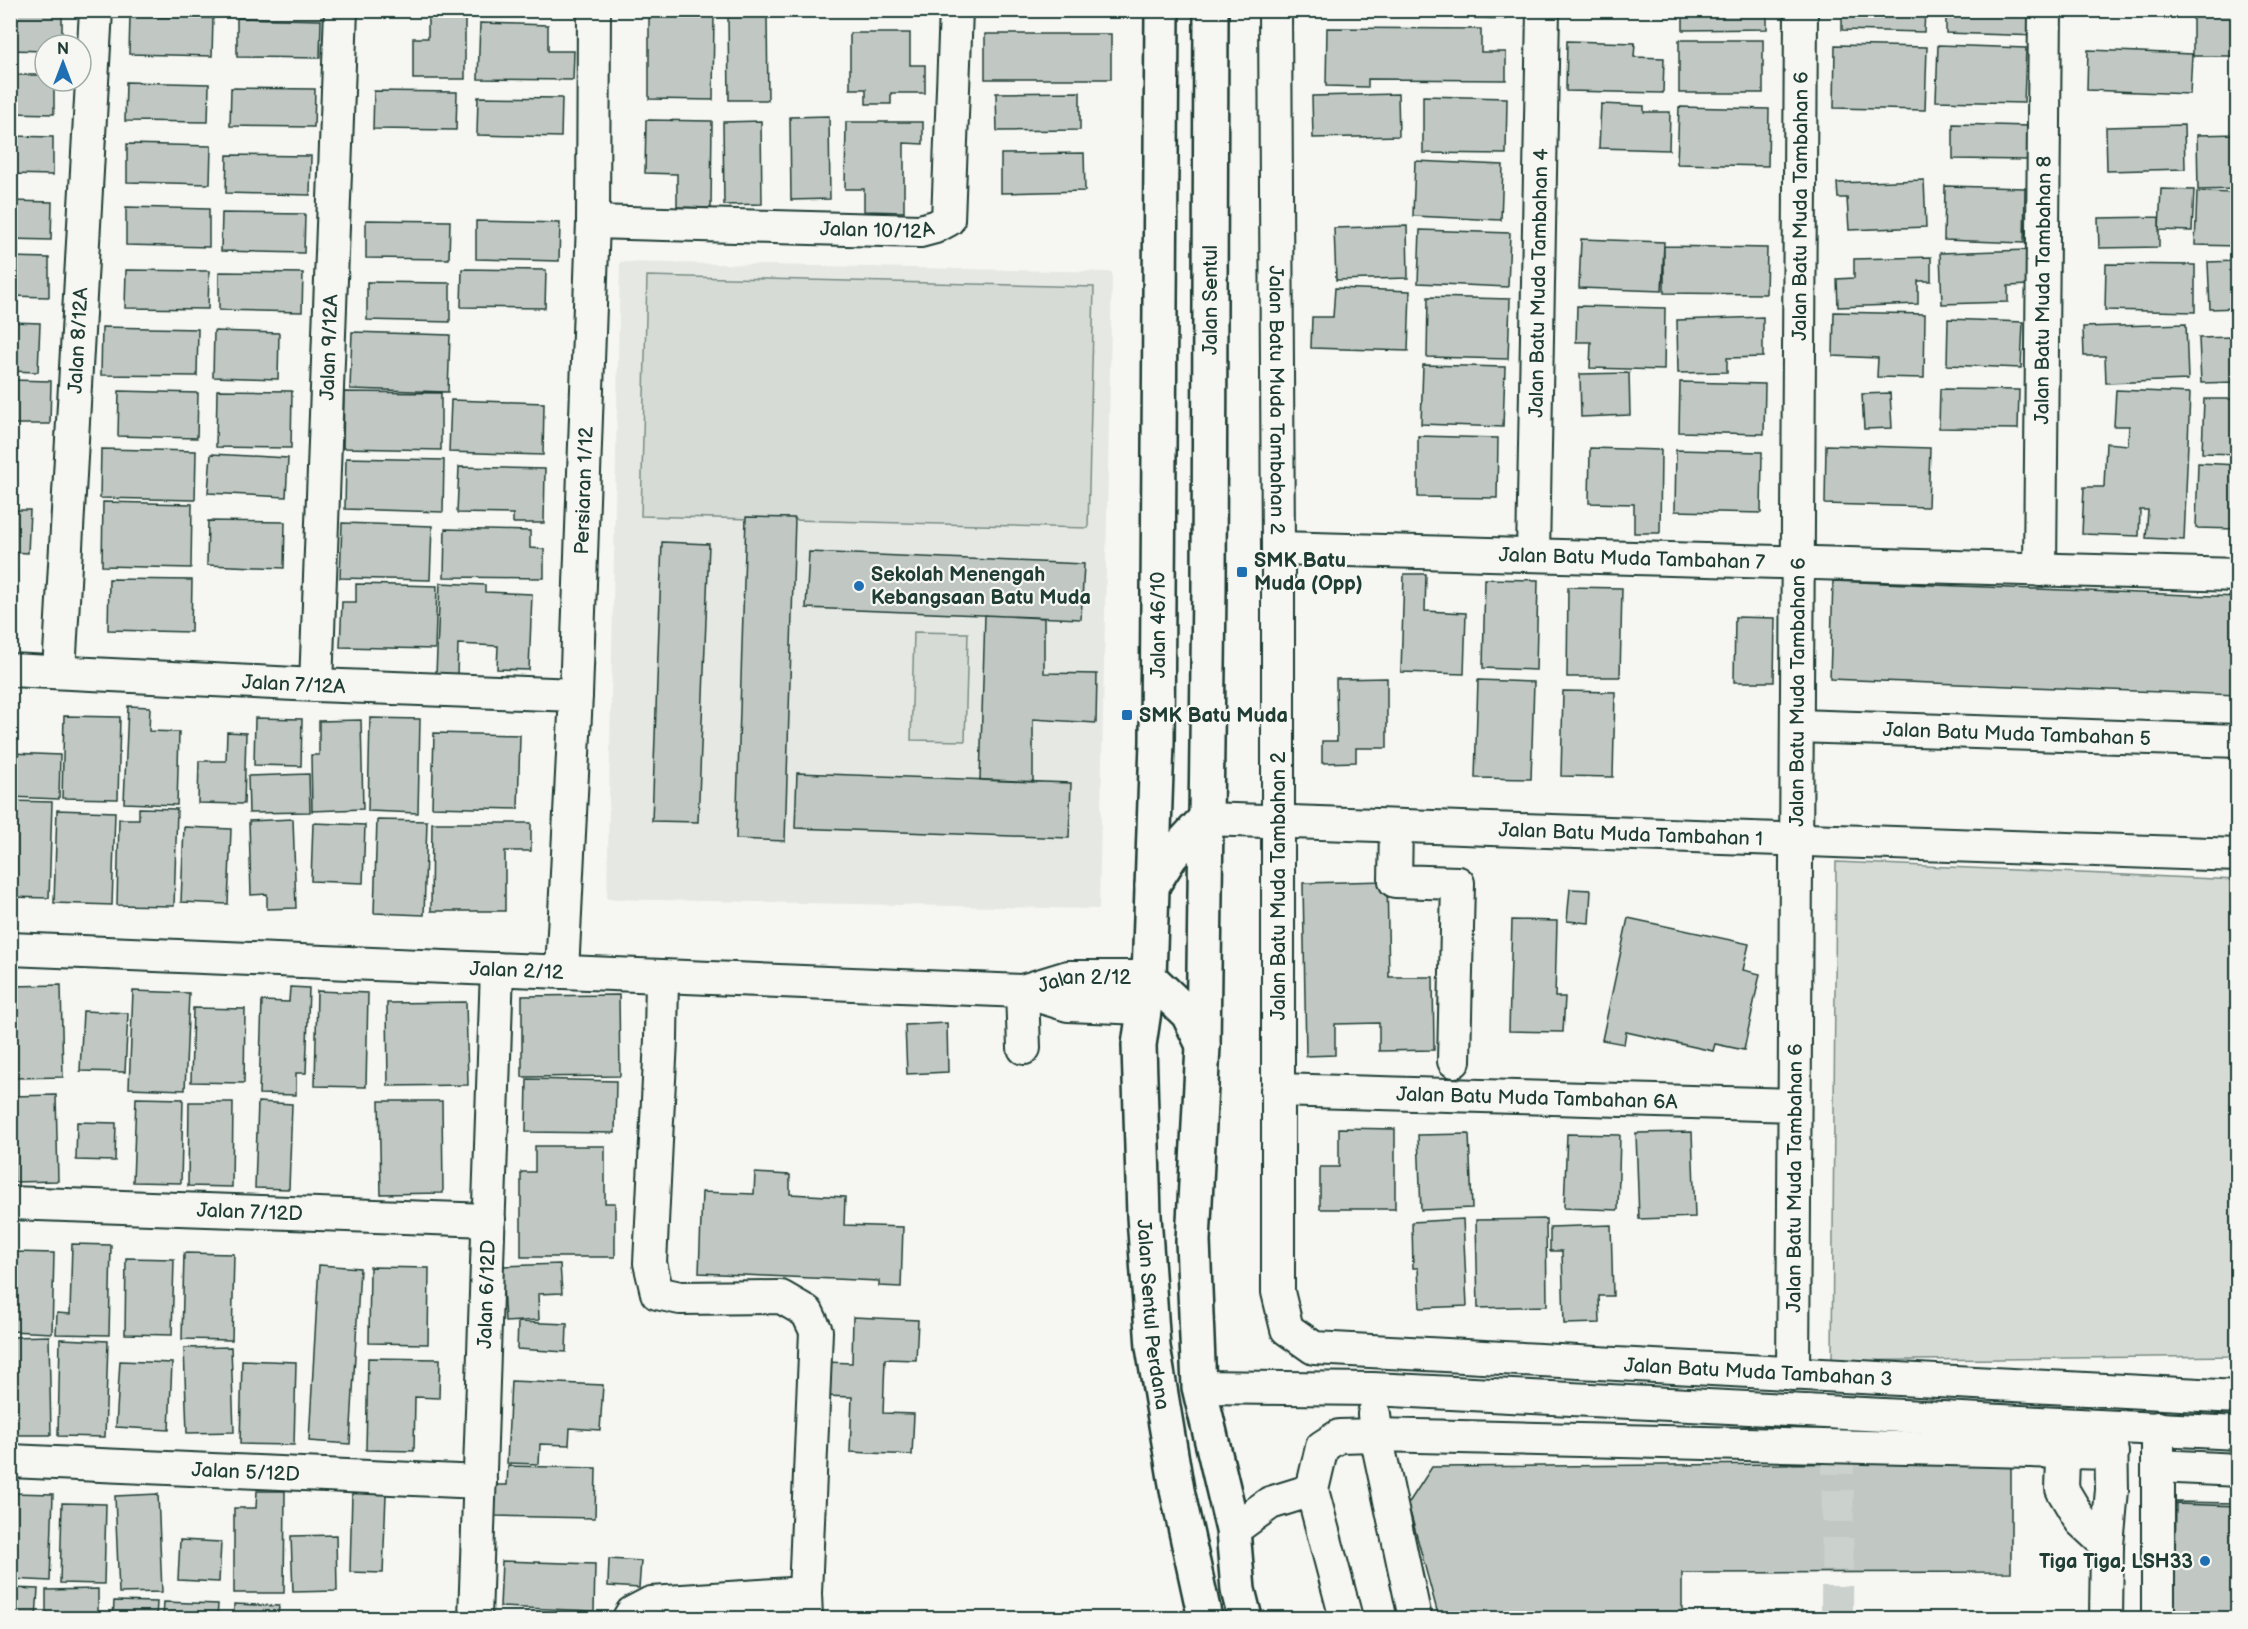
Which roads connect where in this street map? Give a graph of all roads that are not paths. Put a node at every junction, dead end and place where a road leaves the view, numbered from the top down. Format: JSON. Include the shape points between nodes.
{"nodes":[{"id":1,"x":96,"y":10,"type":"edge"},
{"id":2,"x":341,"y":10,"type":"edge"},
{"id":3,"x":594,"y":10,"type":"edge"},
{"id":4,"x":956,"y":10,"type":"edge"},
{"id":5,"x":1162,"y":10,"type":"edge"},
{"id":6,"x":1211,"y":10,"type":"edge"},
{"id":7,"x":1275,"y":10,"type":"edge"},
{"id":8,"x":1543,"y":10,"type":"edge"},
{"id":9,"x":1801,"y":10,"type":"edge"},
{"id":10,"x":2045,"y":10,"type":"edge"},
{"id":11,"x":593,"y":222,"type":"junction"},
{"id":12,"x":1278,"y":548,"type":"junction"},
{"id":13,"x":1533,"y":555,"type":"junction"},
{"id":14,"x":1798,"y":563,"type":"junction"},
{"id":15,"x":2040,"y":570,"type":"junction"},
{"id":16,"x":2238,"y":575,"type":"edge"},
{"id":17,"x":10,"y":670,"type":"edge"},
{"id":18,"x":59,"y":672,"type":"junction"},
{"id":19,"x":316,"y":685,"type":"junction"},
{"id":20,"x":576,"y":695,"type":"junction"},
{"id":21,"x":1797,"y":726,"type":"junction"},
{"id":22,"x":2238,"y":741,"type":"edge"},
{"id":23,"x":1157,"y":742,"type":"junction"},
{"id":24,"x":1205,"y":819,"type":"junction"},
{"id":25,"x":1278,"y":822,"type":"junction"},
{"id":26,"x":1396,"y":826,"type":"junction"},
{"id":27,"x":1796,"y":840,"type":"junction"},
{"id":28,"x":2238,"y":855,"type":"edge"},
{"id":29,"x":1152,"y":886,"type":"junction"},
{"id":30,"x":10,"y":949,"type":"edge"},
{"id":31,"x":1204,"y":949,"type":"junction"},
{"id":32,"x":497,"y":969,"type":"junction"},
{"id":33,"x":562,"y":972,"type":"junction"},
{"id":34,"x":662,"y":977,"type":"junction"},
{"id":35,"x":1022,"y":991,"type":"junction"},
{"id":36,"x":1154,"y":993,"type":"junction"},
{"id":37,"x":1203,"y":1046,"type":"junction"},
{"id":38,"x":1024,"y":1048,"type":"dead end"},
{"id":39,"x":1454,"y":1061,"type":"dead end"},
{"id":40,"x":1277,"y":1090,"type":"junction"},
{"id":41,"x":1794,"y":1105,"type":"junction"},
{"id":42,"x":10,"y":1203,"type":"edge"},
{"id":43,"x":489,"y":1220,"type":"junction"},
{"id":44,"x":1287,"y":1329,"type":"joint"},
{"id":45,"x":1793,"y":1374,"type":"junction"},
{"id":46,"x":1199,"y":1388,"type":"junction"},
{"id":47,"x":1373,"y":1389,"type":"junction"},
{"id":48,"x":2238,"y":1397,"type":"edge"},
{"id":49,"x":1794,"y":1410,"type":"junction"},
{"id":50,"x":2158,"y":1428,"type":"junction"},
{"id":51,"x":2238,"y":1433,"type":"edge"},
{"id":52,"x":1376,"y":1435,"type":"junction"},
{"id":53,"x":2064,"y":1437,"type":"junction"},
{"id":54,"x":2112,"y":1439,"type":"junction"},
{"id":55,"x":1792,"y":1445,"type":"junction"},
{"id":56,"x":10,"y":1461,"type":"edge"},
{"id":57,"x":2158,"y":1466,"type":"junction"},
{"id":58,"x":2238,"y":1470,"type":"edge"},
{"id":59,"x":480,"y":1482,"type":"junction"},
{"id":60,"x":1312,"y":1490,"type":"junction"},
{"id":61,"x":1233,"y":1530,"type":"junction"},
{"id":62,"x":2107,"y":1545,"type":"junction"},
{"id":63,"x":805,"y":1606,"type":"edge"},
{"id":64,"x":475,"y":1618,"type":"edge"},
{"id":65,"x":628,"y":1618,"type":"edge"},
{"id":66,"x":1205,"y":1618,"type":"edge"},
{"id":67,"x":1245,"y":1618,"type":"edge"},
{"id":68,"x":1347,"y":1618,"type":"edge"},
{"id":69,"x":1415,"y":1618,"type":"edge"},
{"id":70,"x":2106,"y":1618,"type":"edge"},
{"id":71,"x":2158,"y":1618,"type":"edge"}],
"edges":[{"from":1,"to":18,"type":"street","name":"Jalan 8/12A"},
{"from":2,"to":19,"type":"street","name":"Jalan 9/12A"},
{"from":3,"to":11,"type":"street","name":"Persiaran 1/12"},
{"from":4,"to":11,"type":"street","name":"Jalan 10/12A","via":[[948,219],[935,227],[920,231]]},
{"from":5,"to":23,"type":"main road","name":"Jalan 46/10"},
{"from":6,"to":24,"type":"main road","name":"Jalan Sentul"},
{"from":7,"to":12,"type":"street","name":"Jalan Batu Muda Tambahan 2"},
{"from":8,"to":13,"type":"street","name":"Jalan Batu Muda Tambahan 4"},
{"from":9,"to":14,"type":"street","name":"Jalan Batu Muda Tambahan 6"},
{"from":10,"to":15,"type":"street","name":"Jalan Batu Muda Tambahan 8"},
{"from":11,"to":20,"type":"street","name":"Persiaran 1/12"},
{"from":12,"to":13,"type":"street","name":"Jalan Batu Muda Tambahan 7"},
{"from":12,"to":25,"type":"street","name":"Jalan Batu Muda Tambahan 2"},
{"from":13,"to":14,"type":"street","name":"Jalan Batu Muda Tambahan 7"},
{"from":14,"to":15,"type":"street","name":"Jalan Batu Muda Tambahan 7"},
{"from":14,"to":21,"type":"street","name":"Jalan Batu Muda Tambahan 6"},
{"from":15,"to":16,"type":"street","name":"Jalan Batu Muda Tambahan 7"},
{"from":17,"to":18,"type":"street","name":"Jalan 7/12A"},
{"from":18,"to":19,"type":"street","name":"Jalan 7/12A"},
{"from":19,"to":20,"type":"street","name":"Jalan 7/12A"},
{"from":20,"to":33,"type":"street","name":"Persiaran 1/12"},
{"from":21,"to":22,"type":"street","name":"Jalan Batu Muda Tambahan 5"},
{"from":21,"to":27,"type":"street","name":"Jalan Batu Muda Tambahan 6"},
{"from":23,"to":24,"type":"main road"},
{"from":23,"to":29,"type":"main road","name":"Jalan 46/10"},
{"from":24,"to":25,"type":"street","name":"Jalan Batu Muda Tambahan 1"},
{"from":24,"to":29,"type":"main road"},
{"from":24,"to":31,"type":"main road"},
{"from":25,"to":26,"type":"street","name":"Jalan Batu Muda Tambahan 1"},
{"from":25,"to":40,"type":"street","name":"Jalan Batu Muda Tambahan 2"},
{"from":26,"to":27,"type":"street","name":"Jalan Batu Muda Tambahan 1"},
{"from":26,"to":39,"type":"street","via":[[1395,881],[1458,883]]},
{"from":27,"to":28,"type":"street","name":"Jalan Batu Muda Tambahan 1"},
{"from":27,"to":41,"type":"street","name":"Jalan Batu Muda Tambahan 6"},
{"from":29,"to":36,"type":"main road","name":"Jalan 46/10"},
{"from":30,"to":32,"type":"street","name":"Jalan 2/12"},
{"from":31,"to":36,"type":"main road","via":[[1189,977]]},
{"from":31,"to":37,"type":"main road"},
{"from":32,"to":33,"type":"street","name":"Jalan 2/12"},
{"from":32,"to":43,"type":"street","name":"Jalan 6/12D"},
{"from":33,"to":34,"type":"street","name":"Jalan 2/12"},
{"from":34,"to":35,"type":"street","name":"Jalan 2/12"},
{"from":34,"to":63,"type":"street","via":[[650,1263],[657,1293],[680,1298],[781,1297],[807,1312],[816,1331]]},
{"from":35,"to":36,"type":"street","name":"Jalan 2/12","via":[[1068,977]]},
{"from":35,"to":38,"type":"street"},
{"from":36,"to":37,"type":"main road","via":[[1188,1014]]},
{"from":36,"to":66,"type":"main road","name":"Jalan Sentul Perdana","via":[[1139,1045],[1153,1347],[1177,1490]]},
{"from":37,"to":46,"type":"main road","name":"Jalan Sentul Perdana","via":[[1193,1241]]},
{"from":40,"to":41,"type":"street","name":"Jalan Batu Muda Tambahan 6A"},
{"from":40,"to":44,"type":"street","name":"Jalan Batu Muda Tambahan 2","via":[[1278,1292]]},
{"from":41,"to":45,"type":"street","name":"Jalan Batu Muda Tambahan 6"},
{"from":42,"to":43,"type":"street","name":"Jalan 7/12D"},
{"from":43,"to":59,"type":"street","name":"Jalan 6/12D"},
{"from":44,"to":45,"type":"street","name":"Jalan Batu Muda Tambahan 3","via":[[1314,1348]]},
{"from":45,"to":48,"type":"street","name":"Jalan Batu Muda Tambahan 3"},
{"from":46,"to":47,"type":"street"},
{"from":46,"to":61,"type":"main road","name":"Jalan Sentul Perdana"},
{"from":47,"to":49,"type":"street"},
{"from":47,"to":52,"type":"street"},
{"from":49,"to":53,"type":"street"},
{"from":49,"to":55,"type":"street"},
{"from":50,"to":51,"type":"street"},
{"from":50,"to":54,"type":"street"},
{"from":50,"to":57,"type":"street"},
{"from":52,"to":55,"type":"street"},
{"from":52,"to":60,"type":"street","via":[[1339,1436],[1322,1447]]},
{"from":52,"to":69,"type":"street"},
{"from":53,"to":54,"type":"street"},
{"from":53,"to":55,"type":"street"},
{"from":53,"to":62,"type":"street","via":[[2062,1489],[2081,1521]]},
{"from":54,"to":62,"type":"street"},
{"from":56,"to":59,"type":"street","name":"Jalan 5/12D"},
{"from":57,"to":58,"type":"street"},
{"from":57,"to":71,"type":"street"},
{"from":59,"to":64,"type":"street","name":"Jalan 6/12D"},
{"from":60,"to":61,"type":"street","via":[[1270,1503]]},
{"from":60,"to":68,"type":"street"},
{"from":61,"to":67,"type":"main road","name":"Jalan Sentul Perdana","via":[[1238,1590]]},
{"from":62,"to":70,"type":"street"},
{"from":63,"to":65,"type":"street","via":[[651,1603]]}]}
